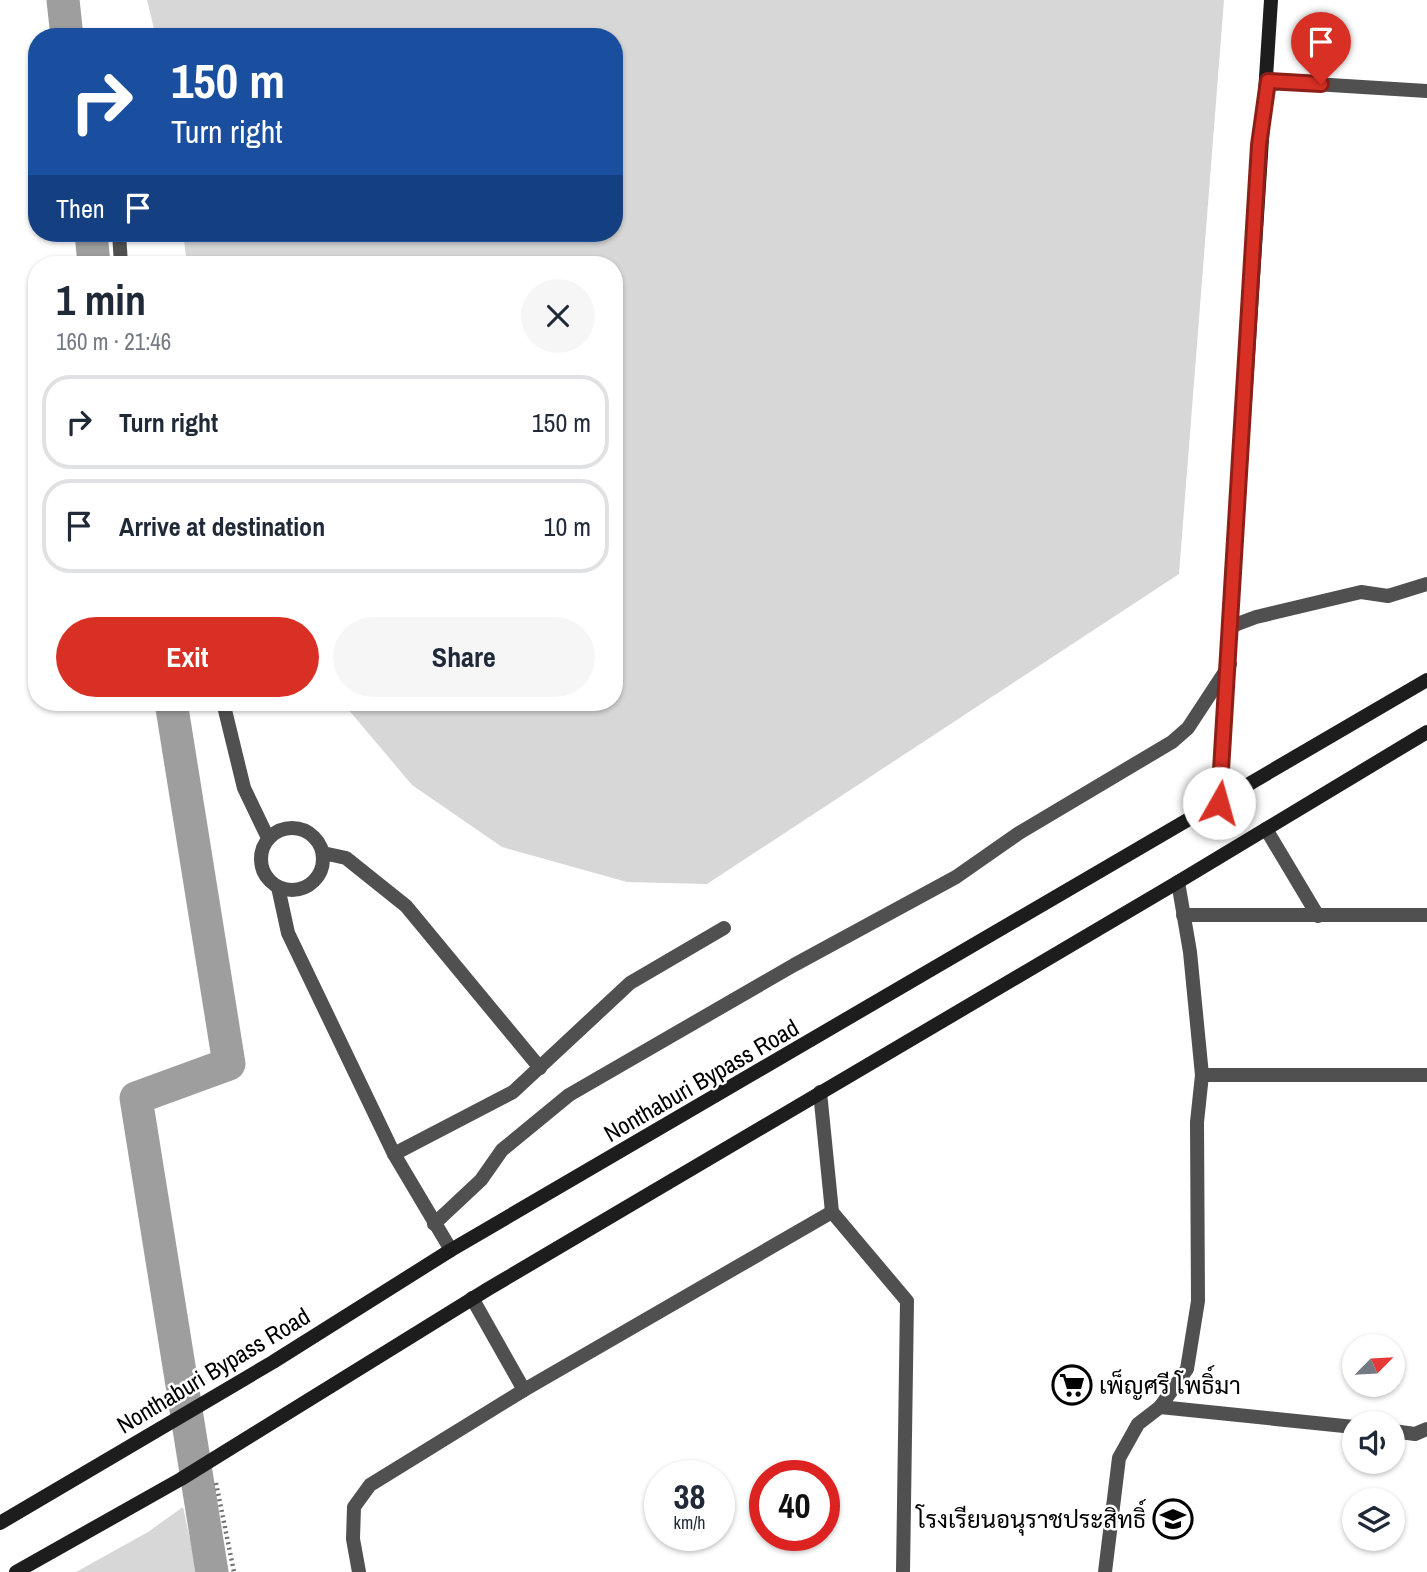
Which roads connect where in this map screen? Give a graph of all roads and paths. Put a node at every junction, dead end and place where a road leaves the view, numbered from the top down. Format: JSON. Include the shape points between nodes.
{"nodes":[{"id":1,"x":1271,"y":0,"type":"edge"},
{"id":2,"x":1268,"y":81,"type":"junction"},
{"id":3,"x":1427,"y":91,"type":"edge"},
{"id":4,"x":1427,"y":584,"type":"edge"},
{"id":5,"x":1232,"y":625,"type":"junction"},
{"id":6,"x":1230,"y":664,"type":"junction"},
{"id":7,"x":1427,"y":680,"type":"edge"},
{"id":8,"x":225,"y":711,"type":"edge"},
{"id":9,"x":1427,"y":732,"type":"edge"},
{"id":10,"x":1219,"y":803,"type":"junction"},
{"id":11,"x":1266,"y":829,"type":"junction"},
{"id":12,"x":268,"y":838,"type":"junction"},
{"id":13,"x":323,"y":852,"type":"junction"},
{"id":14,"x":1178,"y":882,"type":"junction"},
{"id":15,"x":278,"y":887,"type":"junction"},
{"id":16,"x":1184,"y":915,"type":"junction"},
{"id":17,"x":1318,"y":915,"type":"junction"},
{"id":18,"x":1427,"y":915,"type":"edge"},
{"id":19,"x":724,"y":928,"type":"dead end"},
{"id":20,"x":540,"y":1068,"type":"junction"},
{"id":21,"x":1202,"y":1074,"type":"junction"},
{"id":22,"x":1427,"y":1075,"type":"edge"},
{"id":23,"x":820,"y":1092,"type":"junction"},
{"id":24,"x":394,"y":1154,"type":"junction"},
{"id":25,"x":832,"y":1212,"type":"junction"},
{"id":26,"x":434,"y":1224,"type":"junction"},
{"id":27,"x":451,"y":1250,"type":"junction"},
{"id":28,"x":472,"y":1298,"type":"junction"},
{"id":29,"x":524,"y":1390,"type":"junction"},
{"id":30,"x":1160,"y":1407,"type":"junction"},
{"id":31,"x":1342,"y":1426,"type":"edge"},
{"id":32,"x":1427,"y":1429,"type":"edge"},
{"id":33,"x":1405,"y":1432,"type":"edge"},
{"id":34,"x":207,"y":1461,"type":"junction"},
{"id":35,"x":0,"y":1523,"type":"edge"},
{"id":36,"x":16,"y":1572,"type":"edge"},
{"id":37,"x":234,"y":1572,"type":"edge"},
{"id":38,"x":359,"y":1572,"type":"edge"},
{"id":39,"x":903,"y":1572,"type":"edge"},
{"id":40,"x":1105,"y":1572,"type":"edge"}],
"edges":[{"from":1,"to":2,"type":"main road"},
{"from":2,"to":3,"type":"street"},
{"from":2,"to":5,"type":"main road","via":[[1259,145]]},
{"from":4,"to":5,"type":"street","via":[[1388,596],[1361,592]]},
{"from":5,"to":6,"type":"main road"},
{"from":6,"to":10,"type":"main road"},
{"from":6,"to":26,"type":"street","via":[[1188,728],[1172,742],[956,877],[569,1095],[502,1150],[481,1180]]},
{"from":7,"to":10,"type":"main road","name":"Nonthaburi Bypass Road"},
{"from":8,"to":12,"type":"street","via":[[244,788]]},
{"from":9,"to":11,"type":"main road"},
{"from":10,"to":27,"type":"main road","name":"Nonthaburi Bypass Road"},
{"from":11,"to":14,"type":"main road"},
{"from":11,"to":17,"type":"street"},
{"from":12,"to":13,"type":"street","via":[[293,827],[318,840]]},
{"from":12,"to":15,"type":"street","via":[[261,865]]},
{"from":13,"to":15,"type":"street","via":[[317,880],[291,891]]},
{"from":13,"to":20,"type":"street","via":[[346,859],[406,906]]},
{"from":14,"to":16,"type":"street"},
{"from":14,"to":23,"type":"main road"},
{"from":15,"to":24,"type":"street","via":[[288,933]]},
{"from":16,"to":17,"type":"street"},
{"from":16,"to":21,"type":"street"},
{"from":17,"to":18,"type":"street"},
{"from":19,"to":20,"type":"street","via":[[630,983]]},
{"from":20,"to":24,"type":"street","via":[[513,1092]]},
{"from":21,"to":22,"type":"street"},
{"from":21,"to":30,"type":"street","via":[[1197,1122],[1198,1301],[1187,1369]]},
{"from":23,"to":25,"type":"street"},
{"from":23,"to":28,"type":"main road"},
{"from":24,"to":26,"type":"street"},
{"from":25,"to":29,"type":"street"},
{"from":25,"to":39,"type":"street","via":[[907,1301]]},
{"from":26,"to":27,"type":"street"},
{"from":27,"to":35,"type":"main road","name":"Nonthaburi Bypass Road"},
{"from":28,"to":29,"type":"street"},
{"from":28,"to":34,"type":"main road"},
{"from":29,"to":38,"type":"street","via":[[370,1485],[354,1507]]},
{"from":30,"to":31,"type":"street"},
{"from":30,"to":40,"type":"street","via":[[1138,1424],[1119,1458]]},
{"from":32,"to":33,"type":"street"},
{"from":34,"to":36,"type":"main road"},
{"from":34,"to":37,"type":"path"}]}
